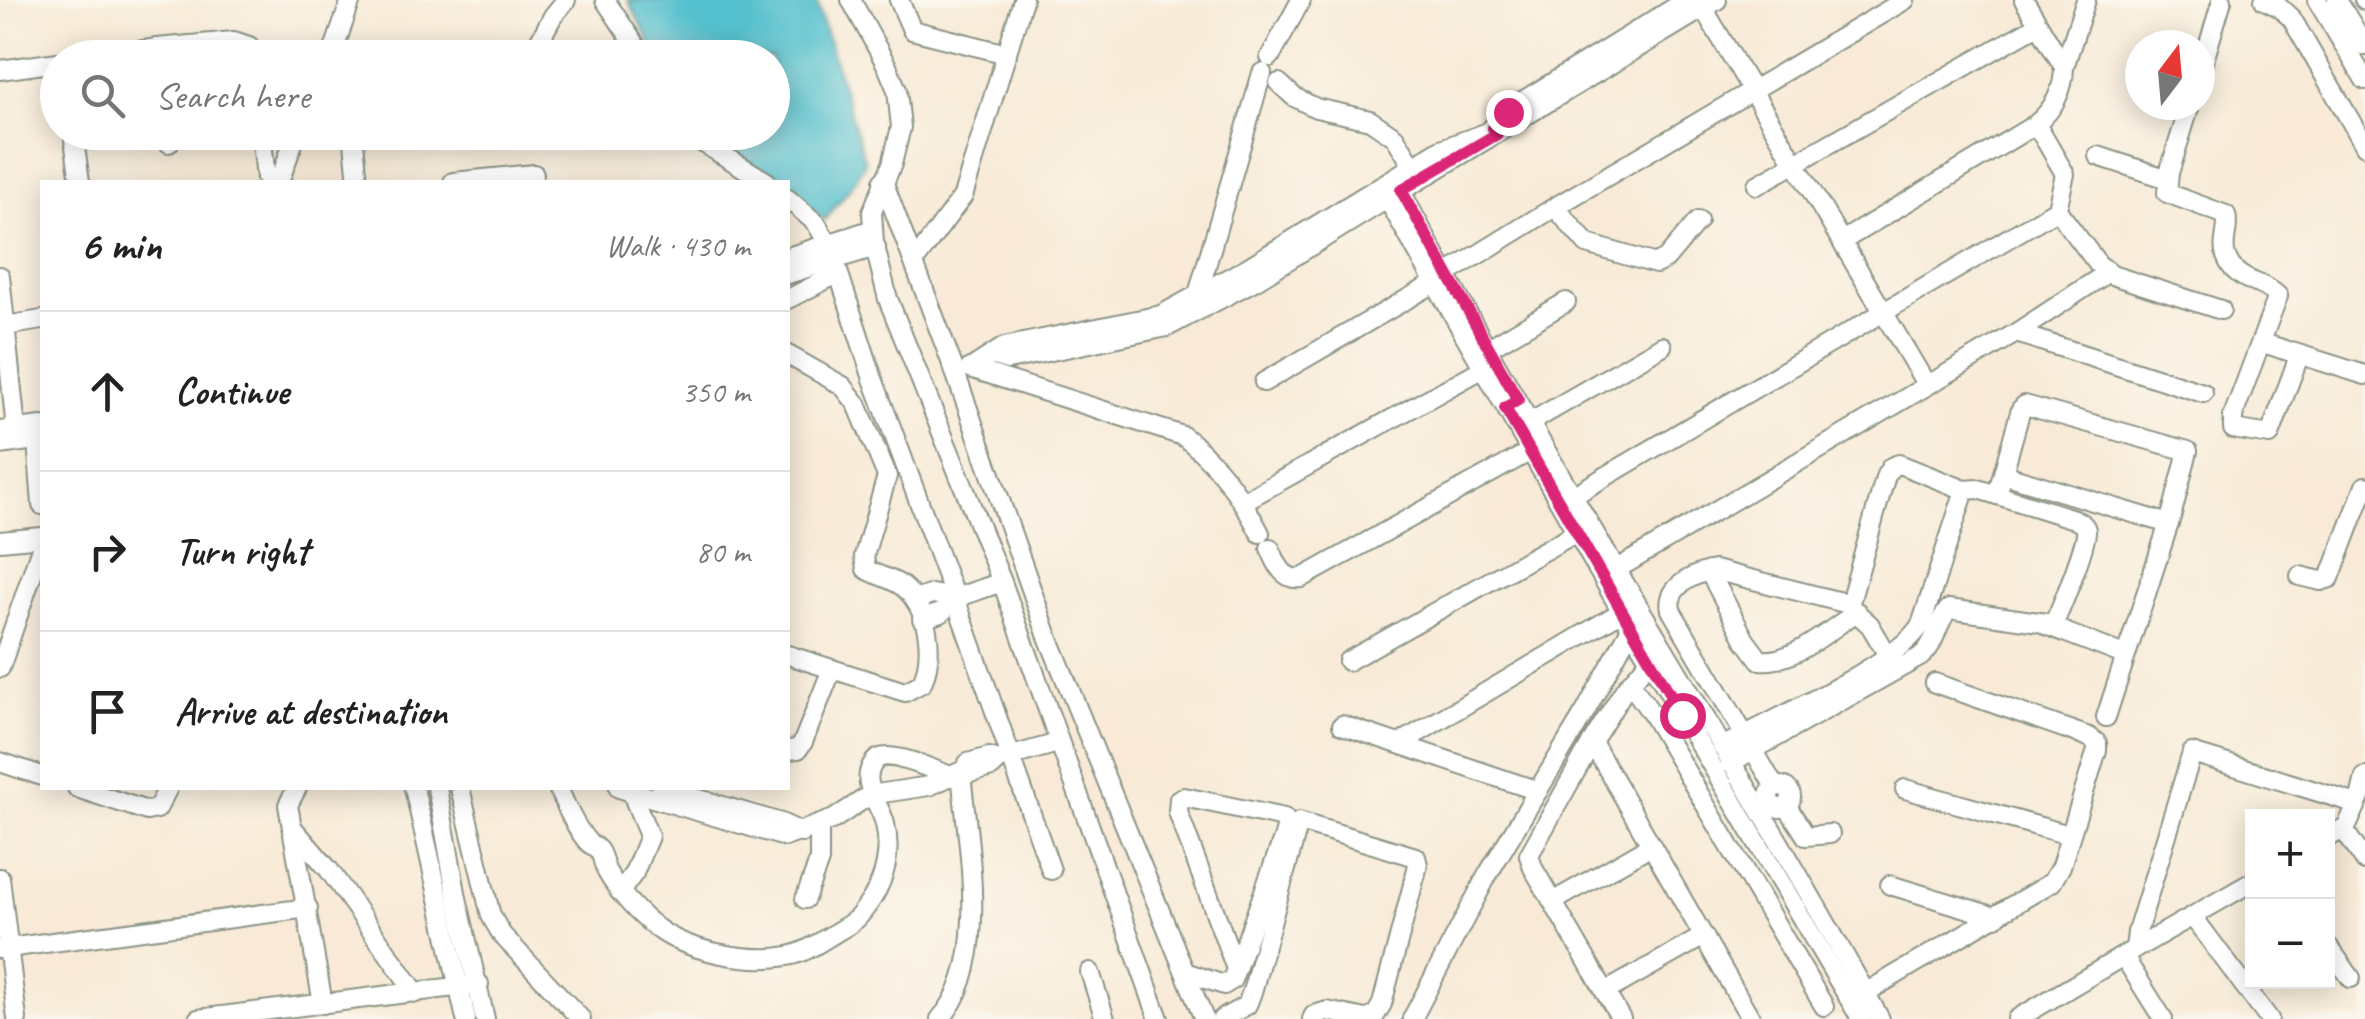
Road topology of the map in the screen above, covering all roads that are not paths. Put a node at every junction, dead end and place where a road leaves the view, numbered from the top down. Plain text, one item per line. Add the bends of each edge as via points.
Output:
1 (350, 0) edge
2 (566, 0) edge
3 (605, 0) edge
4 (851, 0) edge
5 (899, 0) edge
6 (1024, 0) edge
7 (1301, 0) edge
8 (1905, 0) edge
9 (2024, 0) edge
10 (2086, 0) edge
11 (2222, 0) edge
12 (2264, 0) edge
13 (2317, 0) edge
14 (2337, 0) edge
15 (1701, 2) edge
16 (2038, 24) junction
17 (2213, 30) edge
18 (337, 40) edge
19 (540, 40) edge
20 (632, 40) edge
21 (2356, 42) edge
22 (1007, 54) junction
23 (40, 64) edge
24 (2064, 67) junction
25 (0, 70) edge
26 (1270, 71) junction
27 (2365, 80) edge
28 (1753, 91) junction
29 (2186, 120) edge
30 (2036, 124) junction
31 (1495, 131) junction
32 (2365, 146) edge
33 (76, 150) edge
34 (265, 150) edge
35 (289, 150) edge
36 (355, 150) edge
37 (715, 150) edge
38 (2098, 156) dead end
39 (1795, 165) junction
40 (1414, 166) junction
41 (534, 174) dead end
42 (2168, 179) junction
43 (80, 180) edge
44 (273, 180) edge
45 (358, 180) edge
46 (473, 180) edge
47 (764, 180) edge
48 (883, 181) junction
49 (1757, 185) dead end
50 (1390, 189) junction
51 (790, 202) edge
52 (1556, 207) junction
53 (2056, 213) junction
54 (1698, 221) dead end
55 (874, 238) junction
56 (1842, 241) junction
57 (790, 257) edge
58 (833, 259) junction
59 (914, 262) junction
60 (2108, 272) junction
61 (790, 273) edge
62 (0, 276) edge
63 (1439, 279) junction
64 (1198, 294) junction
65 (790, 297) edge
66 (1566, 302) dead end
67 (1883, 310) junction
68 (2221, 310) dead end
69 (40, 320) edge
70 (5, 326) junction
71 (2016, 332) junction
72 (2263, 343) junction
73 (1662, 346) dead end
74 (1487, 349) junction
75 (790, 356) edge
76 (994, 356) junction
77 (2299, 356) junction
78 (1482, 369) junction
79 (964, 370) junction
80 (2365, 374) edge
81 (1264, 382) dead end
82 (1926, 384) junction
83 (2203, 393) dead end
84 (1511, 404) junction
85 (1531, 422) junction
86 (8, 430) edge
87 (40, 435) edge
88 (40, 435) edge
89 (0, 445) edge
90 (1529, 452) junction
91 (2004, 474) junction
92 (2365, 486) edge
93 (1965, 490) junction
94 (1997, 494) junction
95 (1572, 497) junction
96 (1244, 501) junction
97 (2169, 524) junction
98 (1577, 532) junction
99 (40, 541) edge
100 (0, 542) edge
101 (40, 547) edge
102 (1616, 569) junction
103 (1709, 571) junction
104 (2300, 576) dead end
105 (1002, 582) junction
106 (955, 598) junction
107 (1928, 598) junction
108 (915, 600) junction
109 (1853, 608) junction
110 (1671, 610) junction
111 (1947, 611) junction
112 (922, 619) junction
113 (1633, 621) junction
114 (2046, 625) junction
115 (2124, 654) junction
116 (790, 656) edge
117 (1650, 660) junction
118 (1348, 661) dead end
119 (1892, 662) junction
120 (0, 668) edge
121 (832, 670) junction
122 (1630, 683) junction
123 (1935, 683) dead end
124 (1689, 710) junction
125 (2106, 717) dead end
126 (1342, 726) dead end
127 (1058, 742) junction
128 (1592, 742) junction
129 (1748, 743) junction
130 (1399, 744) junction
131 (790, 750) edge
132 (1726, 755) junction
133 (1004, 758) junction
134 (0, 762) edge
135 (959, 774) junction
136 (40, 775) edge
137 (2365, 777) edge
138 (83, 790) edge
139 (167, 790) edge
140 (295, 790) edge
141 (414, 790) edge
142 (437, 790) edge
143 (460, 790) edge
144 (559, 790) edge
145 (569, 790) edge
146 (626, 790) edge
147 (628, 790) edge
148 (668, 790) edge
149 (1905, 790) dead end
150 (1538, 791) junction
151 (870, 794) junction
152 (2358, 802) junction
153 (292, 826) junction
154 (811, 829) junction
155 (1830, 834) dead end
156 (2335, 834) edge
157 (2069, 835) junction
158 (1650, 846) junction
159 (599, 851) junction
160 (2365, 861) edge
161 (1050, 870) dead end
162 (0, 878) edge
163 (1890, 885) dead end
164 (2245, 886) edge
165 (620, 892) junction
166 (805, 899) dead end
167 (1554, 901) junction
168 (308, 908) junction
169 (1996, 917) junction
170 (2193, 917) junction
171 (1704, 936) junction
172 (1829, 947) junction
173 (4, 948) edge
174 (2129, 953) junction
175 (2335, 956) edge
176 (1236, 969) junction
177 (1090, 972) dead end
178 (1185, 972) junction
179 (2351, 978) dead end
180 (479, 984) junction
181 (1844, 987) junction
182 (460, 988) junction
183 (1605, 992) junction
184 (416, 993) junction
185 (1865, 993) junction
186 (323, 1004) junction
187 (360, 1010) edge
188 (1250, 1012) edge
189 (1821, 1012) edge
190 (17, 1019) edge
191 (198, 1019) edge
192 (466, 1019) edge
193 (485, 1019) edge
194 (582, 1019) edge
195 (940, 1019) edge
196 (1105, 1019) edge
197 (1160, 1019) edge
198 (1204, 1019) edge
199 (1222, 1019) edge
200 (1312, 1019) edge
201 (1366, 1019) edge
202 (1412, 1019) edge
203 (1620, 1019) edge
204 (1751, 1019) edge
205 (1861, 1019) edge
206 (1880, 1019) edge
207 (2017, 1019) edge
208 (2163, 1019) edge
209 (2268, 1019) edge

1 - 18 street
2 - 19 street
3 - 20 street
4 - 48 street via 897,90 902,127
5 - 22 street via 912,30
6 - 22 street
7 - 26 street
8 - 28 street
9 - 16 street
10 - 24 street
11 - 17 street
12 - 32 street via 2292,20
13 - 21 street
14 - 21 street
15 - 28 street
15 - 31 street
16 - 24 street
16 - 39 street
21 - 27 street
22 - 59 street via 962,196
23 - 25 street
24 - 30 street via 2056,102
26 - 40 street via 1294,97 1316,108 1370,120 1395,138
26 - 64 street
28 - 39 street
28 - 52 street
29 - 42 street
30 - 53 street via 2065,174
30 - 56 street
31 - 40 street via 1456,141
31 - 50 street
33 - 43 street
34 - 44 street
35 - 44 street
36 - 45 street
37 - 47 street
38 - 42 street
39 - 49 street
39 - 56 street
40 - 50 street
41 - 46 street
42 - 72 street via 2166,194 2228,218 2228,261 2241,277 2276,294
48 - 55 street via 872,212
48 - 59 street
50 - 63 street
50 - 64 street
50 - 76 street via 1256,280 1167,328 1008,360
51 - 58 street via 816,224
52 - 54 street via 1588,244 1656,264
52 - 63 street
53 - 60 street
53 - 67 street
55 - 58 street
55 - 105 street via 888,299
56 - 67 street
57 - 58 street
58 - 61 street
58 - 65 street
58 - 106 street
59 - 79 street
60 - 68 street
60 - 71 street
62 - 70 street
63 - 74 street
63 - 78 street
63 - 81 street
64 - 76 street via 1161,314 1004,348
66 - 74 street
67 - 82 street
67 - 95 street
69 - 70 street
70 - 86 street
71 - 82 street
71 - 83 street
72 - 77 street
72 - 77 street via 2234,430 2270,435
73 - 85 street
74 - 84 street
75 - 108 street via 843,386 856,404 887,476 866,569
76 - 79 street
77 - 80 street
78 - 84 street
78 - 96 street
79 - 96 street via 1183,436
79 - 178 street via 1048,634
82 - 102 street
84 - 85 street
84 - 90 street
85 - 95 street
86 - 87 street
88 - 89 street
90 - 96 street via 1302,578 1284,574
90 - 98 street
91 - 94 street
91 - 97 street
91 - 97 street via 2025,404 2182,447 2188,452
92 - 104 street via 2330,578
93 - 94 street
93 - 107 street
93 - 109 street via 1891,466
94 - 114 street via 2085,528 2056,621
95 - 102 street
97 - 115 street
98 - 113 street
98 - 118 street
99 - 100 street
101 - 120 street
102 - 113 street
103 - 109 street
103 - 109 street via 1760,660 1792,653
103 - 110 street via 1674,590
105 - 106 street
105 - 127 street
106 - 108 street via 932,594
106 - 112 street via 941,613
106 - 133 street
107 - 111 street
107 - 119 street via 1916,634
108 - 112 street
109 - 119 street
110 - 113 street
110 - 129 street
111 - 114 street
111 - 119 street via 1928,651
112 - 121 street via 928,670 914,689
113 - 117 street
113 - 124 street
113 - 130 street
113 - 150 street
114 - 115 street
115 - 125 street
116 - 121 street
117 - 122 street
117 - 124 street
119 - 129 street
121 - 131 street via 803,742
122 - 128 street
122 - 189 street
123 - 157 street via 2095,741
124 - 132 street
124 - 172 street
126 - 130 street
127 - 133 street
127 - 197 street
128 - 158 street
128 - 167 street via 1530,847 1529,861
129 - 132 street
129 - 155 street via 1775,788 1771,804 1787,806 1806,836
130 - 150 street
132 - 172 street
133 - 135 street
133 - 161 street
134 - 136 street
135 - 151 street
135 - 151 street via 882,756 870,770
135 - 195 street via 974,916 955,999
137 - 152 street
138 - 139 street via 147,811 157,808
140 - 153 street via 288,805
141 - 182 street
142 - 180 street
143 - 194 street via 491,916
144 - 159 street
145 - 159 street
146 - 165 street via 649,836
147 - 154 street via 785,837
148 - 154 street
149 - 157 street
150 - 202 street
151 - 154 street
151 - 165 street via 888,842 879,887 858,918 791,956 696,949 654,926
152 - 156 street via 2350,822
152 - 174 street via 2192,753
153 - 168 street
153 - 184 street
154 - 166 street via 818,861
156 - 160 street
157 - 169 street via 2055,878
158 - 167 street
158 - 171 street
159 - 165 street
162 - 173 street
163 - 169 street
164 - 170 street
167 - 183 street
168 - 173 street
168 - 186 street
169 - 185 street
170 - 174 street
170 - 209 street
171 - 183 street
171 - 204 street
172 - 181 street
172 - 185 street
173 - 190 street
174 - 207 street
174 - 208 street
175 - 179 street
176 - 176 street via 1288,823 1184,796 1178,812
176 - 178 street via 1224,985
177 - 196 street
178 - 198 street
180 - 182 street
180 - 193 street
181 - 189 street
181 - 205 street
182 - 184 street
182 - 192 street
183 - 203 street
184 - 187 street
185 - 206 street
186 - 187 street
186 - 191 street
188 - 199 street
188 - 201 street via 1300,822 1416,857 1382,1004
200 - 201 street via 1328,1012

